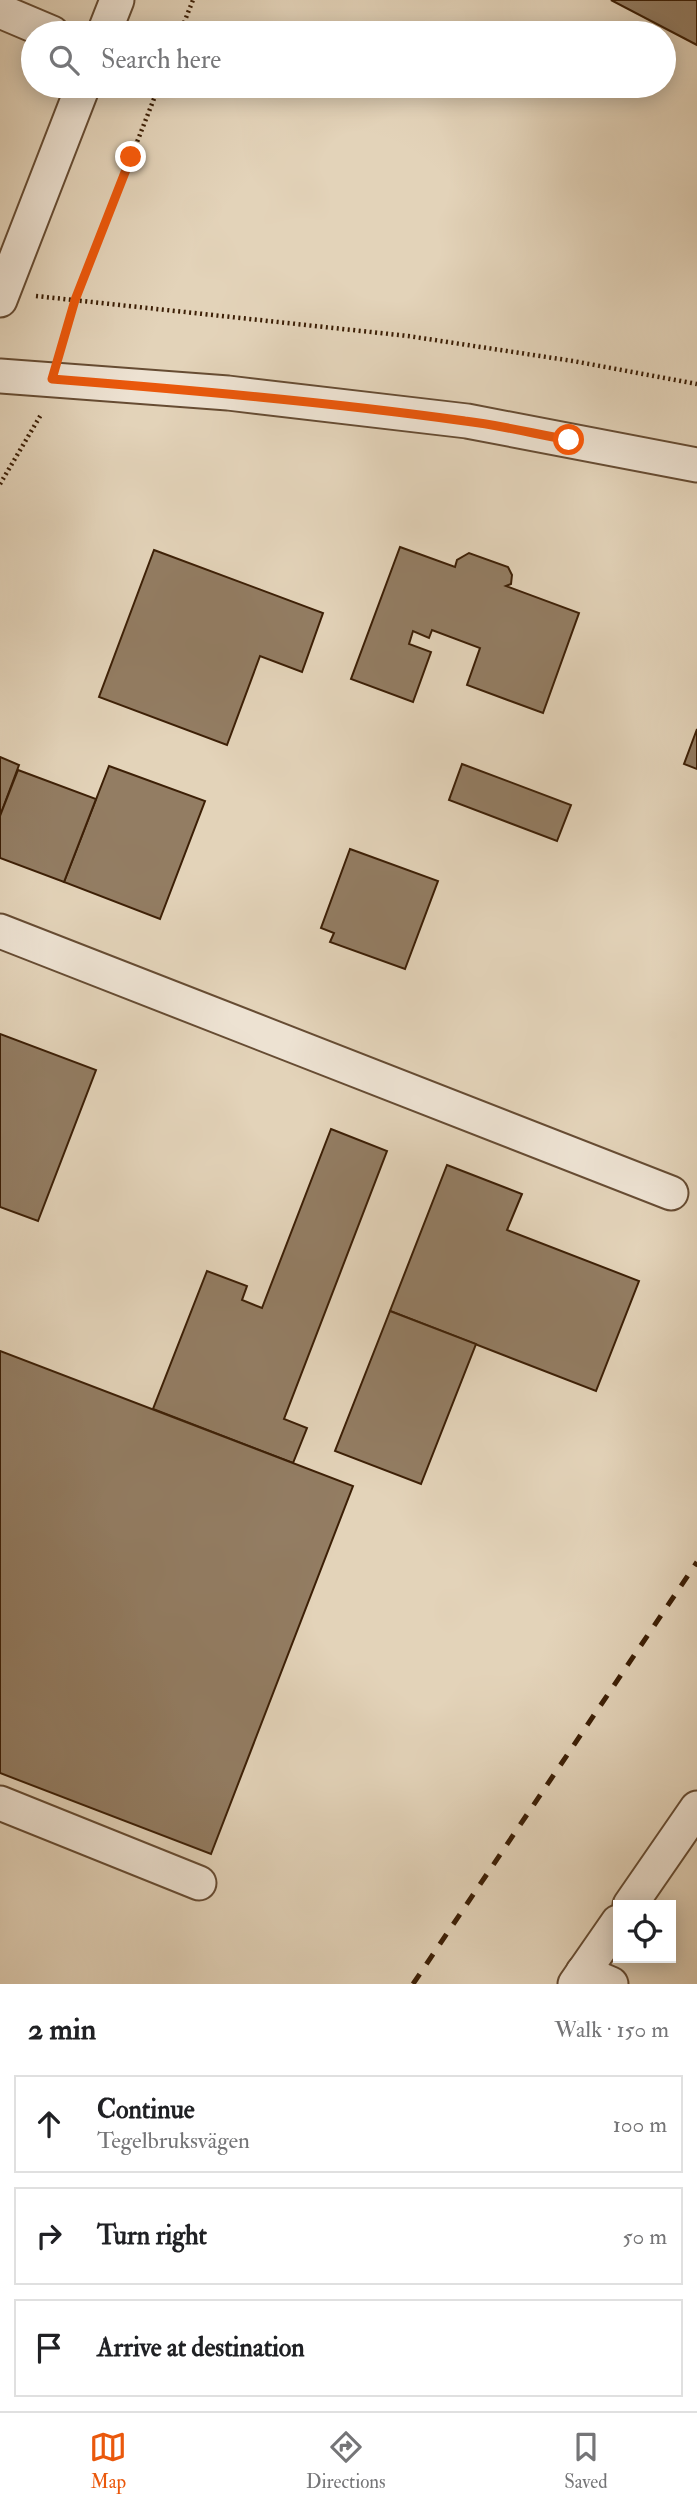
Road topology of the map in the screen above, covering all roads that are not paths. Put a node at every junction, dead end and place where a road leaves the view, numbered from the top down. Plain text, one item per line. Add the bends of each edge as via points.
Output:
1 (117, 0) edge
2 (0, 11) edge
3 (24, 21) edge
4 (109, 21) edge
5 (78, 98) edge
6 (1, 297) edge
7 (0, 376) edge
8 (697, 465) edge
9 (0, 931) edge
10 (671, 1193) dead end
11 (0, 1803) edge
12 (697, 1808) edge
13 (199, 1883) dead end
14 (633, 1900) edge
15 (613, 1932) edge
16 (590, 1980) edge

1 - 4 street
2 - 3 street
5 - 6 street
7 - 8 street via 228,393 467,421
9 - 10 street
11 - 13 street
12 - 14 street
15 - 16 street

